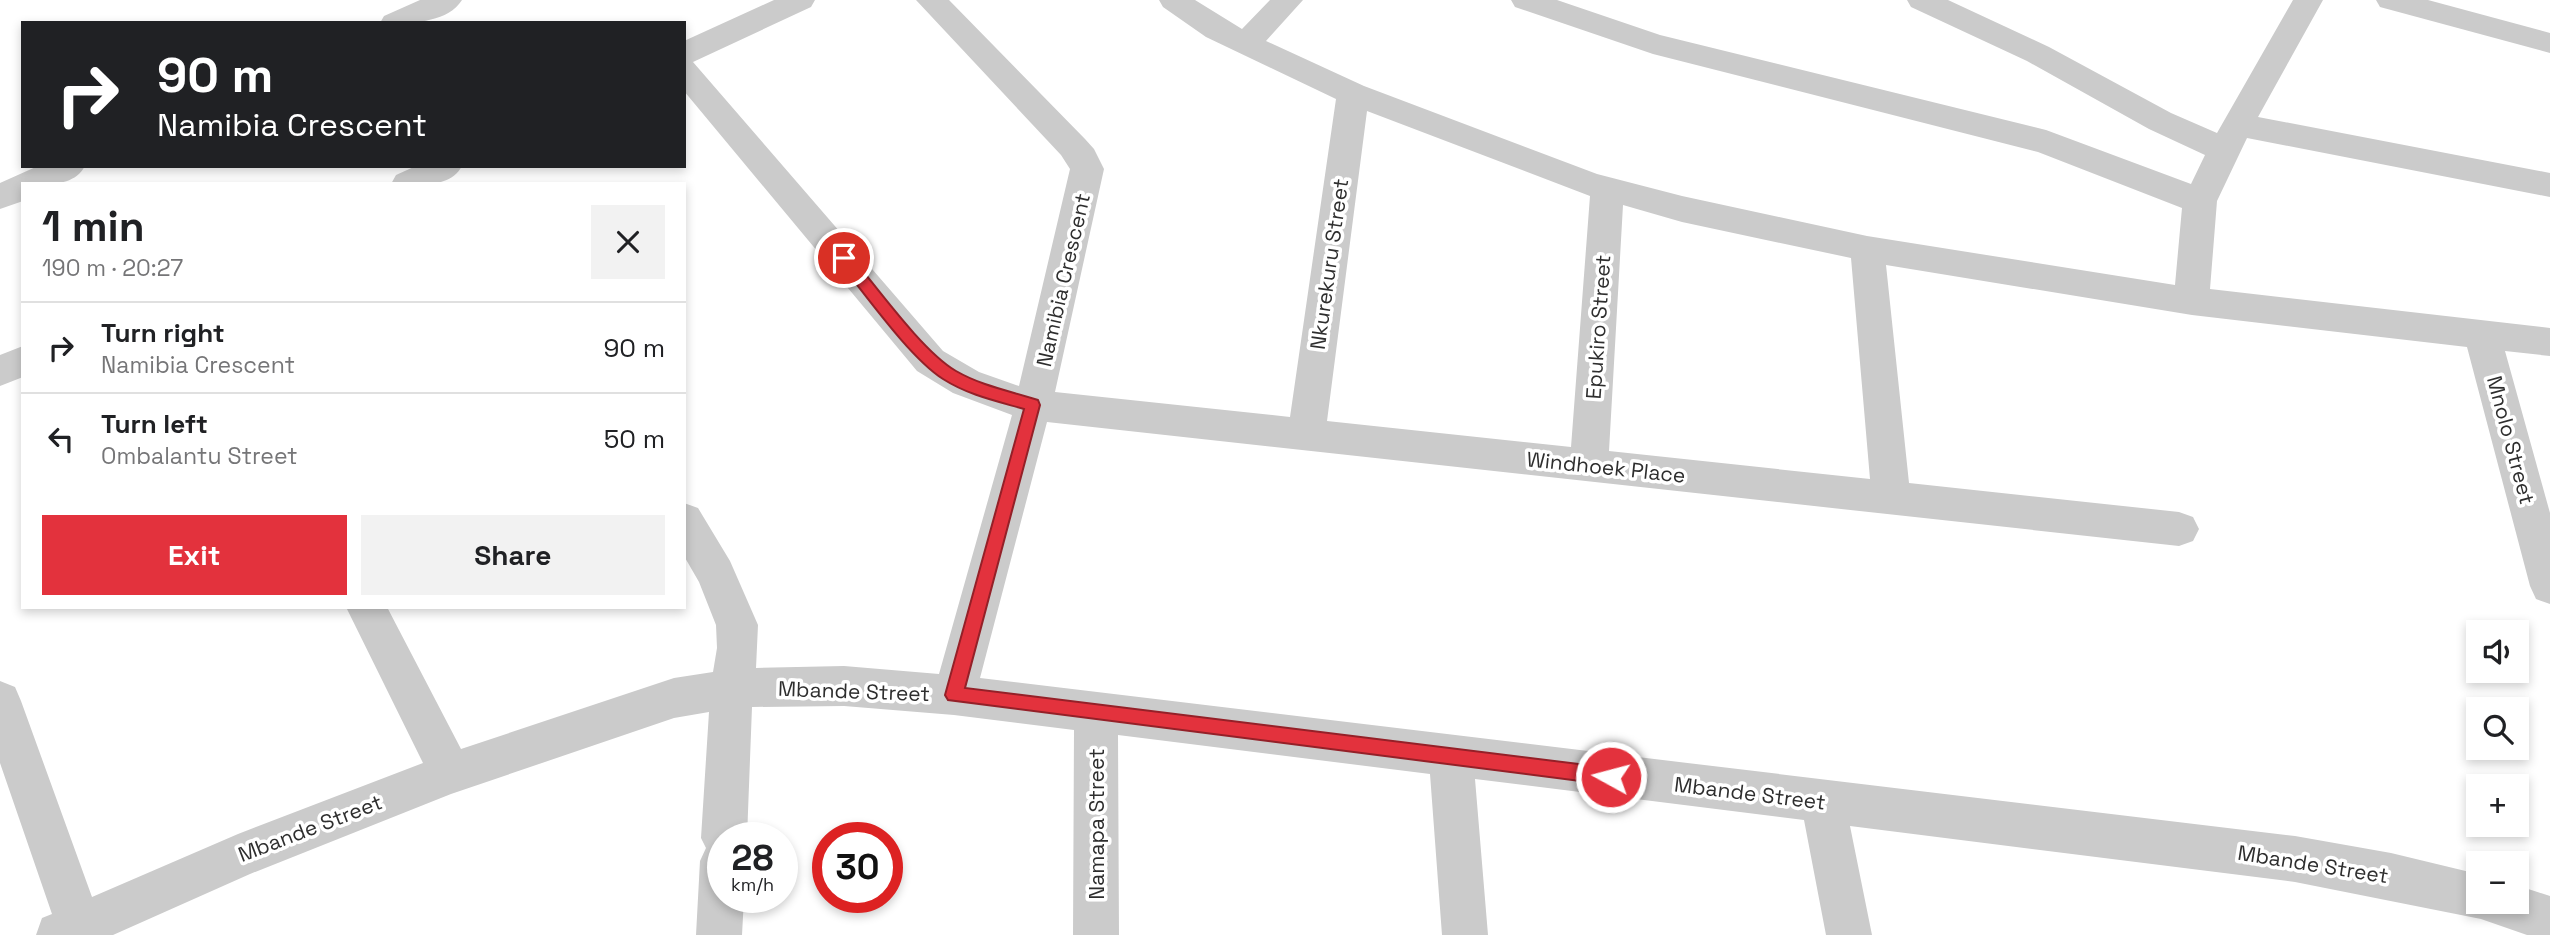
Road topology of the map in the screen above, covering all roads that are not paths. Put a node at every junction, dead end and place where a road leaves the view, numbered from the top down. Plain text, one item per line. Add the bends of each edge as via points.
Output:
1 (447, 0) edge
2 (800, 0) edge
3 (931, 0) edge
4 (1174, 0) edge
5 (1288, 0) edge
6 (1526, 0) edge
7 (1922, 0) edge
8 (2308, 0) edge
9 (2391, 0) edge
10 (400, 21) edge
11 (2550, 43) edge
12 (1245, 44) junction
13 (686, 53) edge
14 (686, 72) edge
15 (1353, 94) junction
16 (2231, 137) junction
17 (65, 168) edge
18 (444, 168) edge
19 (33, 182) edge
20 (412, 182) edge
21 (2550, 184) edge
22 (21, 188) edge
23 (1607, 189) junction
24 (0, 197) edge
25 (2200, 201) junction
26 (1867, 249) junction
27 (2192, 301) junction
28 (2482, 334) junction
29 (2550, 342) edge
30 (21, 361) edge
31 (0, 371) edge
32 (1033, 405) junction
33 (1306, 435) junction
34 (1589, 465) junction
35 (1891, 498) junction
36 (686, 523) edge
37 (2179, 529) dead end
38 (2550, 586) edge
39 (367, 609) edge
40 (732, 688) junction
41 (954, 695) junction
42 (0, 701) edge
43 (1096, 713) junction
44 (1451, 758) junction
45 (451, 773) junction
46 (1823, 802) junction
47 (725, 822) edge
48 (2466, 894) edge
49 (2529, 912) edge
50 (720, 913) edge
51 (2550, 919) edge
52 (73, 931) edge
53 (719, 935) edge
54 (1096, 935) edge
55 (1465, 935) edge
56 (1849, 935) edge

1 - 10 street
2 - 13 street
3 - 32 street, Namibia Crescent via 1073,147 1087,169
4 - 12 street
5 - 12 street
6 - 25 street via 1653,44 2046,142
7 - 16 street via 2038,54 2160,121
8 - 16 street
9 - 11 street
12 - 15 street
14 - 32 street, Windhoek Place via 930,361 980,390
15 - 23 street
15 - 33 street, Nkurekuru Street
16 - 21 street
16 - 25 street
17 - 19 street
18 - 20 street
22 - 24 street
23 - 26 street
23 - 34 street, Epukiro Street
25 - 27 street
26 - 27 street
26 - 35 street
27 - 28 street
28 - 29 street
28 - 38 street, Mnolo Street
30 - 31 street
32 - 33 street, Windhoek Place
32 - 41 street, Namibia Crescent
33 - 34 street, Windhoek Place
34 - 35 street, Windhoek Place
35 - 37 street, Windhoek Place
36 - 40 street via 716,574 737,625
39 - 45 street
40 - 41 street, Mbande Street via 844,687
40 - 45 street, Mbande Street via 622,713
40 - 47 street
41 - 43 street, Mbande Street
42 - 52 street
43 - 44 street, Mbande Street
43 - 54 street, Namapa Street
44 - 46 street, Mbande Street
44 - 55 street
45 - 52 street, Mbande Street via 238,856
46 - 48 street, Mbande Street via 2295,859
46 - 56 street
49 - 51 street
50 - 53 street

